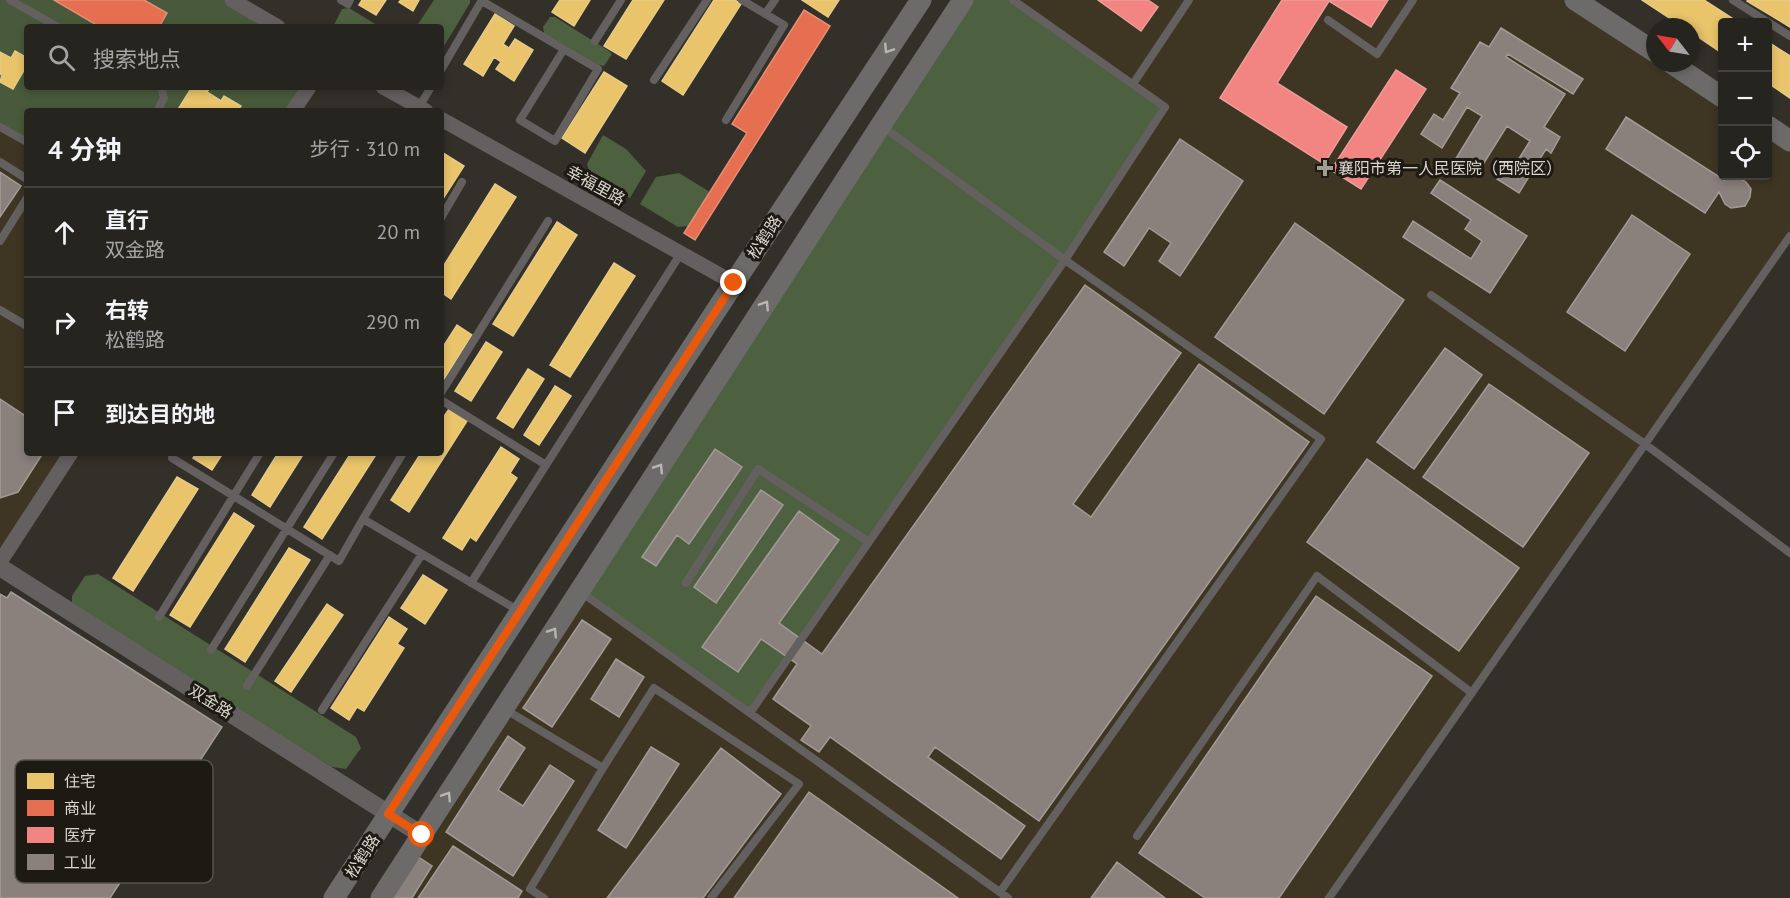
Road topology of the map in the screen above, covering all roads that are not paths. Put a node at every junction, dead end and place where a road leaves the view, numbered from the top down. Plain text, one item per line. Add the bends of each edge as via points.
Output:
1 (10, 0) edge
2 (232, 0) edge
3 (341, 0) edge
4 (350, 0) edge
5 (621, 0) edge
6 (707, 0) edge
7 (742, 0) edge
8 (774, 0) edge
9 (921, 0) edge
10 (963, 0) edge
11 (1013, 0) edge
12 (1189, 0) edge
13 (1413, 0) edge
14 (1575, 0) edge
15 (1733, 0) edge
16 (482, 1) edge
17 (765, 14) junction
18 (1328, 20) dead end
19 (53, 24) edge
20 (273, 24) edge
21 (1790, 36) edge
22 (595, 41) dead end
23 (1646, 46) edge
24 (564, 48) junction
25 (444, 65) edge
26 (1684, 72) edge
27 (654, 80) dead end
28 (1133, 84) junction
29 (162, 90) edge
30 (307, 90) edge
31 (388, 90) edge
32 (430, 90) edge
33 (1718, 94) edge
34 (159, 108) edge
35 (295, 108) edge
36 (421, 108) edge
37 (423, 108) edge
38 (726, 120) dead end
39 (444, 121) edge
40 (880, 125) junction
41 (0, 127) edge
42 (1772, 129) edge
43 (24, 140) edge
44 (1790, 141) edge
45 (0, 162) edge
46 (24, 177) edge
47 (462, 182) dead end
48 (24, 203) edge
49 (444, 213) edge
50 (548, 221) dead end
51 (1790, 236) edge
52 (0, 241) edge
53 (681, 254) junction
54 (1065, 261) junction
55 (734, 283) junction
56 (1431, 295) dead end
57 (0, 309) edge
58 (24, 324) edge
59 (444, 388) edge
60 (444, 402) edge
61 (1645, 444) junction
62 (69, 456) edge
63 (258, 456) edge
64 (332, 456) edge
65 (402, 456) edge
66 (172, 458) dead end
67 (546, 465) junction
68 (233, 496) junction
69 (363, 519) junction
70 (287, 529) junction
71 (869, 542) junction
72 (1790, 553) edge
73 (422, 554) junction
74 (330, 555) junction
75 (0, 562) edge
76 (0, 567) edge
77 (471, 583) junction
78 (686, 583) dead end
79 (580, 591) junction
80 (520, 612) junction
81 (159, 617) dead end
82 (211, 650) dead end
83 (247, 686) dead end
84 (1472, 693) junction
85 (504, 709) junction
86 (321, 710) dead end
87 (750, 712) junction
88 (603, 768) junction
89 (388, 814) junction
90 (422, 835) junction
91 (1137, 836) dead end
92 (1000, 892) junction
93 (334, 898) edge
94 (381, 898) edge
95 (544, 898) edge
96 (711, 898) edge
97 (1008, 898) edge
98 (1329, 898) edge

1 - 19 lane
2 - 20 street
3 - 4 lane via 348,4
5 - 22 lane
6 - 27 lane
7 - 17 lane
8 - 17 lane
9 -> 55 main road, 松鹤路
10 - 40 main road
11 - 28 lane
12 - 28 lane
13 - 18 lane via 1377,54
14 - 23 main road
15 - 21 lane
16 - 24 lane
16 - 25 lane
17 - 38 lane via 784,25
24 - 24 lane via 598,69 555,141 520,120
26 - 33 main road
28 - 54 lane via 1165,107
29 - 34 lane via 164,98
30 - 35 street
31 - 36 street
32 - 37 lane
39 - 53 street, 幸福里路
40 - 54 lane
79 -> 40 main road
41 - 43 lane
42 - 44 main road
45 - 46 lane
47 - 49 lane
48 - 52 lane
50 - 59 lane
51 - 61 lane
53 - 55 street, 幸福里路
53 - 67 lane
54 - 71 lane
54 - 92 lane via 1321,439
55 - 80 main road, 松鹤路
56 - 61 lane
57 - 58 lane
60 - 67 lane
61 - 72 lane
61 - 84 lane
62 - 75 street
63 - 68 lane
64 - 70 lane
65 - 69 lane
66 - 68 lane
67 - 77 lane
68 - 70 lane
68 - 81 lane
69 - 73 lane
69 - 74 lane via 339,561
70 - 74 lane
70 - 82 lane
71 - 78 lane via 758,469
71 - 87 lane
73 - 77 lane
73 - 86 lane
74 - 83 lane
76 - 89 street, 双金路
77 - 80 lane
85 -> 79 main road
79 - 87 lane
80 - 89 main road, 松鹤路
84 - 91 lane via 1317,576
84 - 98 lane
85 - 88 lane
90 -> 85 main road
87 - 92 lane
88 - 95 lane via 530,889
88 - 96 lane via 654,688 799,784
89 - 90 street, 双金路
89 - 93 main road, 松鹤路
90 - 94 main road
92 - 97 lane

